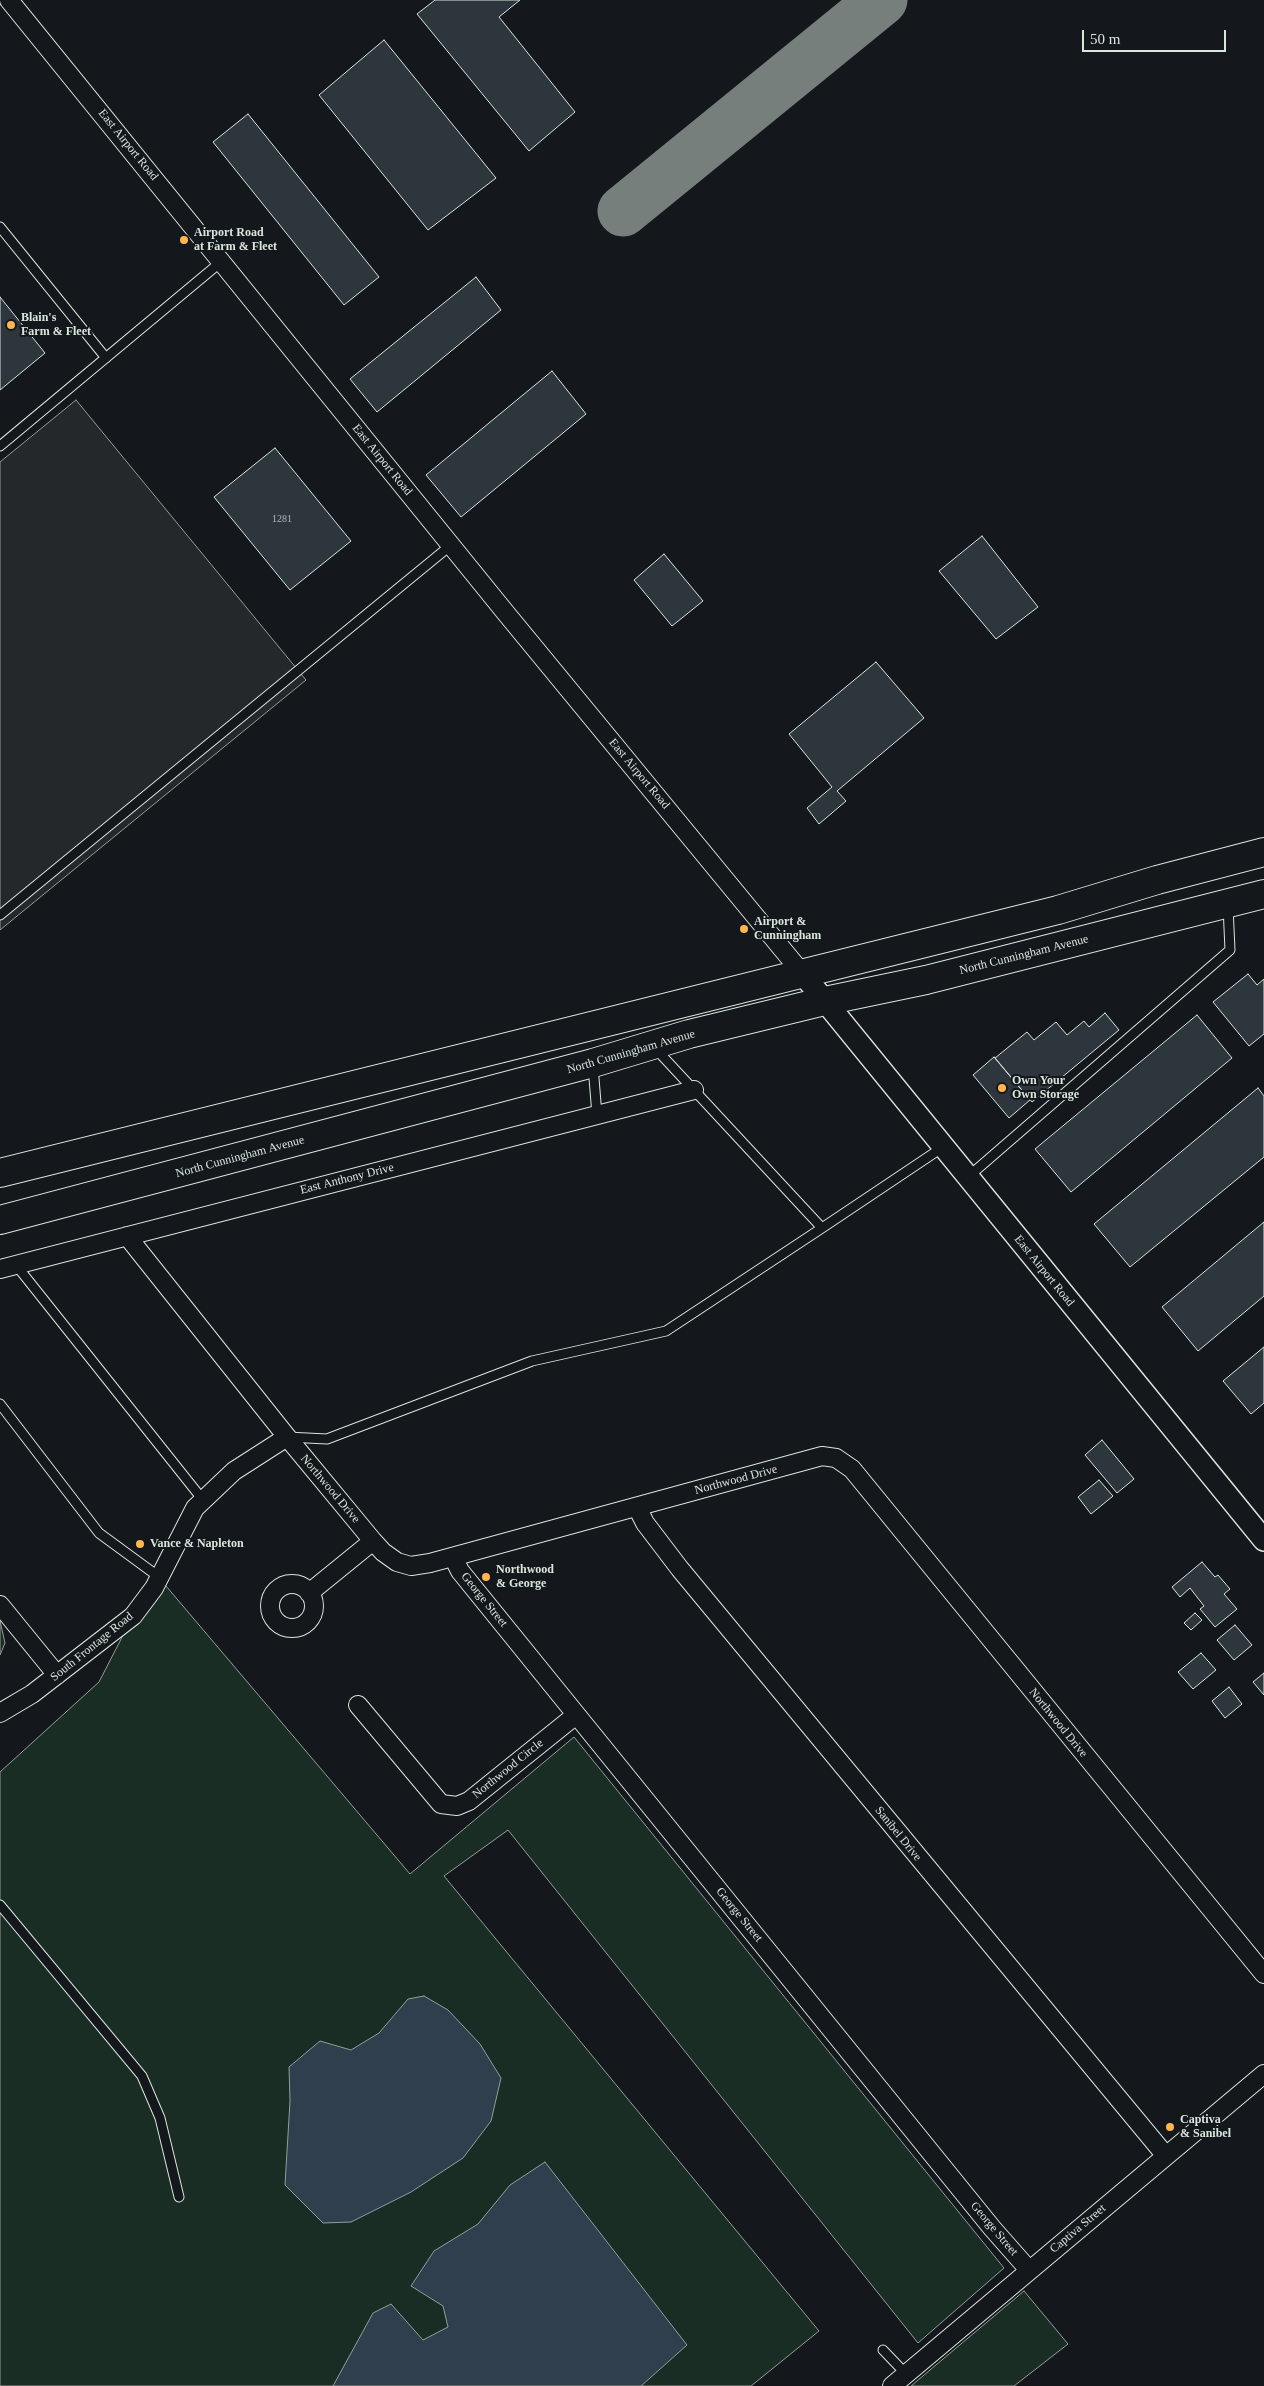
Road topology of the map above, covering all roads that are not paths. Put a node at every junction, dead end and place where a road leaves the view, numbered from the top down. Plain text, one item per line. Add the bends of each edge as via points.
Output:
1 (9, 0) edge
2 (0, 227) edge
3 (222, 261) junction
4 (106, 358) junction
5 (0, 446) edge
6 (451, 545) junction
7 (1264, 852) edge
8 (1264, 894) edge
9 (1227, 904) junction
10 (0, 915) edge
11 (802, 973) junction
12 (825, 1001) junction
13 (652, 1045) junction
14 (593, 1064) junction
15 (694, 1090) junction
16 (597, 1115) junction
17 (944, 1147) junction
18 (0, 1173) edge
19 (968, 1177) junction
20 (0, 1220) edge
21 (822, 1228) junction
22 (127, 1236) junction
23 (8, 1266) edge
24 (0, 1404) edge
25 (287, 1437) junction
26 (203, 1500) junction
27 (637, 1507) junction
28 (1264, 1540) edge
29 (373, 1541) junction
30 (453, 1557) junction
31 (159, 1577) junction
32 (309, 1593) dead end
33 (0, 1605) edge
34 (57, 1675) junction
35 (358, 1705) dead end
36 (0, 1712) edge
37 (576, 1714) junction
38 (0, 1905) edge
39 (1264, 1974) edge
40 (1264, 2074) edge
41 (1166, 2156) junction
42 (179, 2197) dead end
43 (1029, 2270) junction
44 (883, 2350) dead end
45 (906, 2374) junction
46 (892, 2386) edge

1 - 3 street, East Airport Road
2 - 4 lane
3 - 4 lane
3 - 6 street, East Airport Road
4 - 5 lane
6 - 10 lane
6 - 11 street, East Airport Road
7 - 11 main road via 1058,910
8 - 9 main road, North Cunningham Avenue
9 - 12 main road, North Cunningham Avenue via 926,980
9 - 19 lane via 1230,950
11 - 12 street, East Airport Road
11 - 18 main road
12 - 13 main road, North Cunningham Avenue
12 - 17 street, East Airport Road
13 - 14 main road, North Cunningham Avenue
13 - 15 lane
14 - 16 lane
14 - 20 main road, North Cunningham Avenue
15 - 16 street, East Anthony Drive
15 - 21 lane
16 - 22 street, East Anthony Drive
17 - 19 street, East Airport Road
17 - 21 lane
19 - 28 street, East Airport Road
21 - 25 lane via 666,1331 532,1361 326,1439
22 - 23 street, East Anthony Drive
22 - 25 street, Northwood Drive
23 - 26 lane
24 - 31 lane via 99,1533
25 - 26 street, South Frontage Road via 234,1471
25 - 29 street, Northwood Drive
26 - 31 street, South Frontage Road via 195,1508
27 - 30 street, Northwood Drive
27 - 39 street, Northwood Drive via 822,1456 836,1458 852,1469
27 - 41 street, Sanibel Drive via 645,1523 680,1569
29 - 30 street, Northwood Drive via 397,1562 411,1566
29 - 32 street
30 - 37 street, George Street via 460,1571
31 - 34 street, South Frontage Road via 133,1616
33 - 34 street
34 - 36 street, South Frontage Road
35 - 37 street, Northwood Circle via 442,1804 457,1806 469,1800
37 - 43 street, George Street
38 - 42 lane via 142,2076 160,2118
40 - 41 street, Captiva Street
41 - 43 street, Captiva Street
43 - 45 street, Captiva Street
44 - 45 lane
45 - 46 street, Captiva Street

